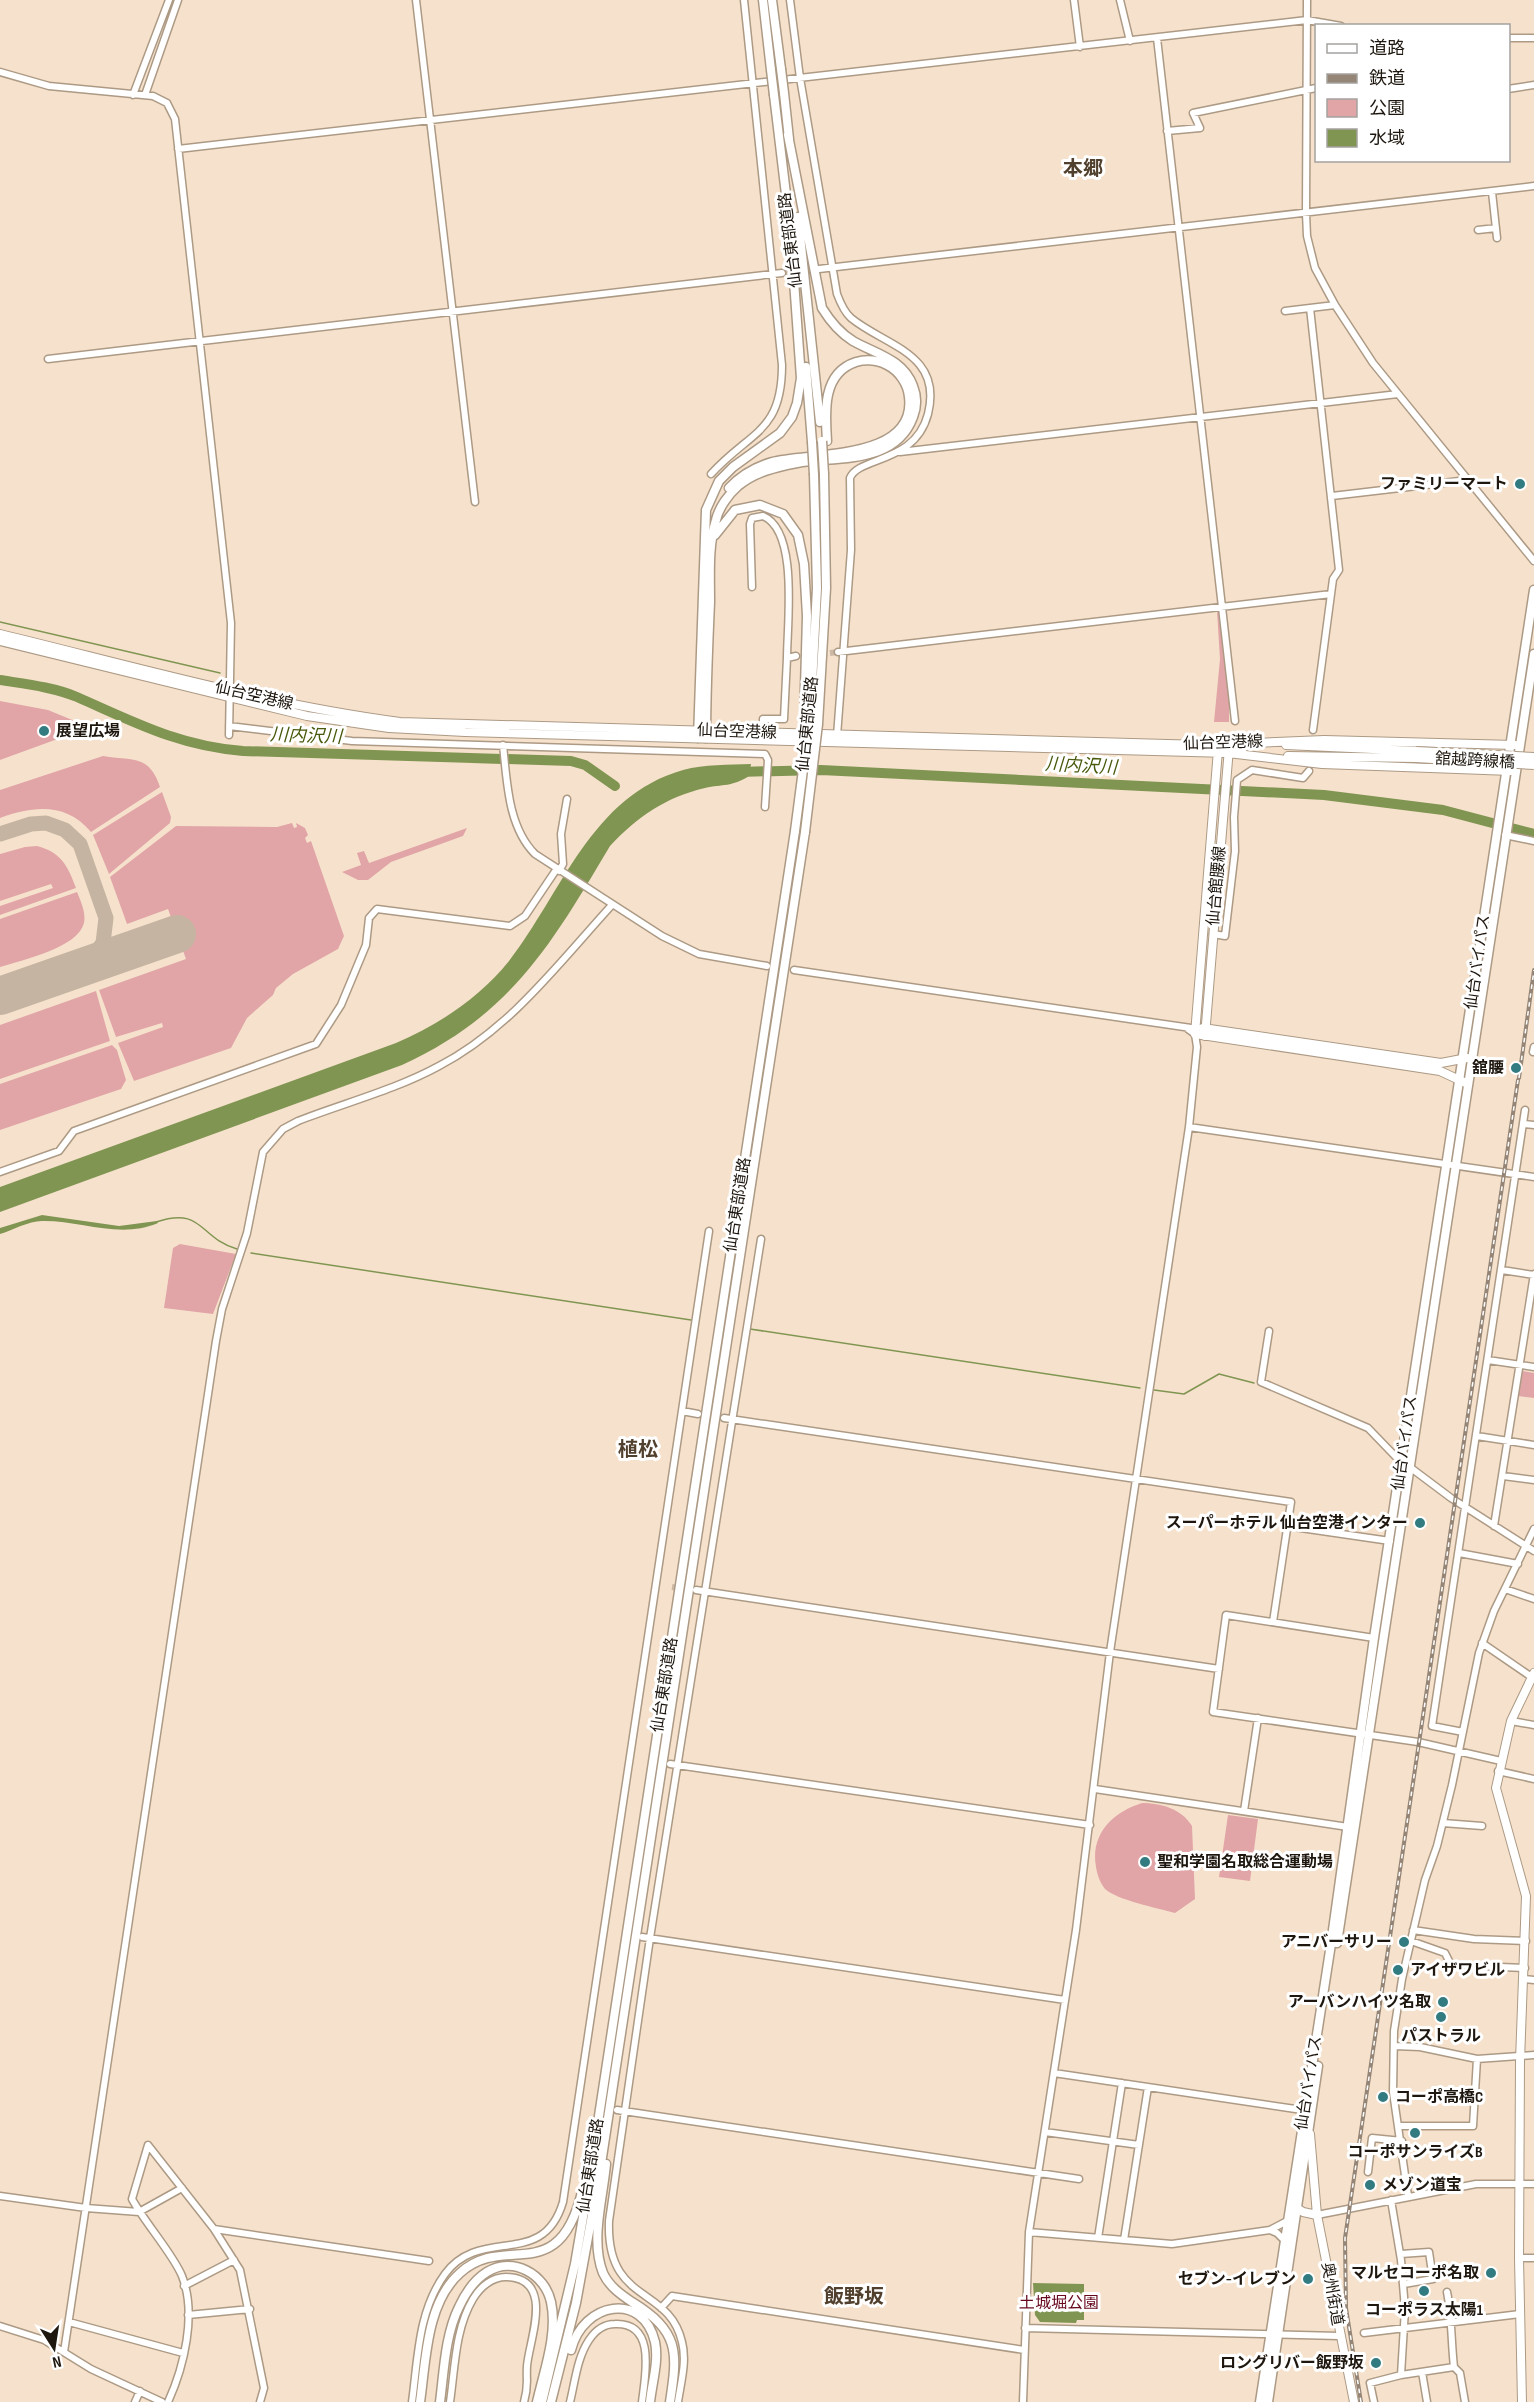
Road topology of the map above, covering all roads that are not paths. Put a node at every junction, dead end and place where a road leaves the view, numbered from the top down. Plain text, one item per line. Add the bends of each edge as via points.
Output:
1 (169, 0) edge
2 (178, 0) edge
3 (416, 0) edge
4 (744, 0) edge
5 (763, 0) edge
6 (772, 0) edge
7 (790, 0) edge
8 (1074, 0) edge
9 (1120, 0) edge
10 (1307, 0) edge
11 (1307, 21) junction
12 (1327, 24) edge
13 (1157, 38) junction
14 (1510, 38) edge
15 (1534, 38) edge
16 (1130, 41) junction
17 (1080, 47) junction
18 (776, 69) junction
19 (0, 72) edge
20 (800, 78) junction
21 (754, 84) junction
22 (1534, 85) edge
23 (1315, 88) edge
24 (1510, 88) edge
25 (1305, 90) junction
26 (779, 94) junction
27 (133, 95) junction
28 (145, 95) junction
29 (430, 121) junction
30 (1167, 131) junction
31 (788, 135) junction
32 (178, 148) junction
33 (1534, 186) edge
34 (1492, 192) junction
35 (1306, 213) junction
36 (1177, 228) junction
37 (1496, 228) junction
38 (1478, 230) dead end
39 (1497, 238) dead end
40 (791, 239) junction
41 (831, 268) junction
42 (819, 269) tunnel mouth
43 (782, 273) tunnel mouth
44 (773, 274) junction
45 (1335, 305) junction
46 (1311, 308) junction
47 (1286, 311) dead end
48 (452, 313) junction
49 (201, 342) junction
50 (48, 359) dead end
51 (1398, 394) junction
52 (1322, 402) junction
53 (1199, 417) junction
54 (820, 441) junction
55 (899, 452) junction
56 (711, 474) dead end
57 (822, 474) junction
58 (1468, 480) junction
59 (1332, 496) junction
60 (475, 502) dead end
61 (705, 526) junction
62 (712, 540) junction
63 (1534, 561) edge
64 (752, 587) dead end
65 (1534, 590) edge
66 (1331, 594) junction
67 (1221, 607) junction
68 (0, 634) edge
69 (0, 641) edge
70 (841, 651) junction
71 (1534, 654) edge
72 (796, 656) dead end
73 (788, 658) junction
74 (229, 694) junction
75 (1235, 721) dead end
76 (810, 724) junction
77 (229, 726) junction
78 (1313, 730) dead end
79 (762, 732) junction
80 (702, 734) junction
81 (229, 735) dead end
82 (837, 736) junction
83 (1249, 742) junction
84 (1229, 744) junction
85 (1509, 745) junction
86 (1520, 746) junction
87 (503, 747) junction
88 (1218, 749) junction
89 (1228, 753) junction
90 (1248, 755) junction
91 (1416, 755) junction
92 (1534, 757) edge
93 (1534, 765) edge
94 (1309, 771) dead end
95 (1505, 771) junction
96 (1516, 771) junction
97 (567, 799) dead end
98 (765, 807) dead end
99 (1503, 820) junction
100 (1503, 831) junction
101 (1534, 841) edge
102 (558, 871) junction
103 (611, 906) junction
104 (1213, 934) junction
105 (767, 966) dead end
106 (794, 970) dead end
107 (1193, 1030) junction
108 (1205, 1032) junction
109 (1197, 1047) junction
110 (1468, 1058) junction
111 (1465, 1083) junction
112 (1525, 1110) dead end
113 (1523, 1124) junction
114 (1534, 1125) edge
115 (1189, 1127) junction
116 (1452, 1165) junction
117 (0, 1172) edge
118 (1515, 1174) junction
119 (1534, 1177) edge
120 (709, 1232) dead end
121 (761, 1239) dead end
122 (1502, 1270) junction
123 (1534, 1274) edge
124 (1269, 1331) dead end
125 (1488, 1359) junction
126 (1520, 1365) junction
127 (1534, 1367) edge
128 (682, 1411) junction
129 (698, 1413) dead end
130 (728, 1418) junction
131 (1477, 1436) junction
132 (1508, 1441) junction
133 (1534, 1445) edge
134 (1406, 1463) junction
135 (1503, 1476) junction
136 (1136, 1478) junction
137 (1534, 1480) edge
138 (1466, 1507) junction
139 (1287, 1526) junction
140 (1494, 1526) junction
141 (1534, 1529) edge
142 (1391, 1541) junction
143 (1526, 1547) junction
144 (1534, 1551) edge
145 (1459, 1553) junction
146 (1518, 1564) junction
147 (1505, 1589) junction
148 (700, 1591) junction
149 (1534, 1599) edge
150 (1273, 1622) junction
151 (1374, 1638) junction
152 (1482, 1643) junction
153 (1110, 1652) junction
154 (1219, 1669) junction
155 (1533, 1675) edge
156 (1258, 1718) junction
157 (1511, 1721) junction
158 (1534, 1725) edge
159 (1463, 1732) junction
160 (1366, 1734) junction
161 (1459, 1752) junction
162 (1500, 1761) junction
163 (674, 1765) junction
164 (1498, 1771) junction
165 (1534, 1779) edge
166 (1095, 1789) junction
167 (1244, 1811) junction
168 (1443, 1823) junction
169 (1090, 1825) junction
170 (1482, 1826) dead end
171 (1348, 1827) junction
172 (1413, 1930) junction
173 (646, 1937) junction
174 (1411, 1941) junction
175 (1526, 1941) junction
176 (1525, 1968) junction
177 (1524, 1979) junction
178 (1534, 1980) edge
179 (1065, 2000) junction
180 (1394, 2046) junction
181 (1534, 2055) edge
182 (1521, 2056) junction
183 (1477, 2059) junction
184 (1054, 2073) junction
185 (610, 2080) junction
186 (1122, 2083) junction
187 (1148, 2087) junction
188 (621, 2111) junction
189 (1308, 2111) junction
190 (1309, 2126) junction
191 (1399, 2126) junction
192 (1045, 2132) junction
193 (1113, 2141) junction
194 (1402, 2141) junction
195 (1139, 2145) junction
196 (1368, 2172) dead end
197 (1038, 2173) junction
198 (1079, 2179) dead end
199 (1520, 2183) junction
200 (1534, 2184) edge
201 (182, 2188) junction
202 (0, 2196) edge
203 (1408, 2196) junction
204 (1391, 2200) junction
205 (86, 2208) junction
206 (139, 2212) junction
207 (1295, 2212) junction
208 (1317, 2215) junction
209 (214, 2229) junction
210 (1270, 2230) junction
211 (1029, 2232) junction
212 (1098, 2238) junction
213 (1124, 2241) junction
214 (1284, 2241) junction
215 (1401, 2254) junction
216 (1519, 2258) junction
217 (1534, 2258) edge
218 (234, 2259) junction
219 (429, 2261) dead end
220 (1404, 2284) junction
221 (184, 2286) junction
222 (1448, 2296) dead end
223 (661, 2308) junction
224 (250, 2309) junction
225 (1520, 2314) junction
226 (188, 2315) junction
227 (69, 2322) junction
228 (1451, 2322) junction
229 (0, 2326) edge
230 (1025, 2328) junction
231 (1402, 2328) junction
232 (1274, 2332) junction
233 (1364, 2333) dead end
234 (1339, 2336) junction
235 (1024, 2350) junction
236 (64, 2352) junction
237 (183, 2353) junction
238 (1454, 2367) junction
239 (1422, 2372) junction
240 (1401, 2375) junction
241 (140, 2391) junction
242 (135, 2402) edge
243 (162, 2402) edge
244 (168, 2402) edge
245 (260, 2402) edge
246 (412, 2402) edge
247 (420, 2402) edge
248 (440, 2402) edge
249 (450, 2402) edge
250 (524, 2402) edge
251 (536, 2402) edge
252 (542, 2402) edge
253 (552, 2402) edge
254 (556, 2402) edge
255 (570, 2402) edge
256 (642, 2402) edge
257 (650, 2402) edge
258 (670, 2402) edge
259 (678, 2402) edge
260 (1023, 2402) edge
261 (1260, 2402) edge
262 (1268, 2402) edge
263 (1354, 2402) edge
264 (1374, 2402) edge
265 (1427, 2402) edge
266 (1465, 2402) edge
267 (1522, 2402) edge

1 - 27 street
2 - 28 street
3 - 29 street
4 - 21 street
5 - 18 highway, 仙台東部道路
6 - 18 highway, 仙台東部道路
7 - 20 street
8 - 17 street
9 - 16 street
10 - 11 street
11 - 12 street
11 - 13 street
11 - 25 street
13 - 16 street
13 - 30 street
14 - 15 street
16 - 17 street
17 - 20 street
18 - 26 highway, 仙台東部道路, bridge
19 - 27 street via 49,86
20 - 21 street
20 - 41 street
21 - 29 street
21 - 44 street
22 - 24 street
23 - 25 street
25 - 30 street via 1193,113 1198,128
25 - 35 street
26 - 31 highway, 仙台東部道路
26 - 40 highway, 仙台東部道路
27 - 28 street
28 - 32 street via 160,98 171,108 176,118
29 - 32 street
29 - 48 street
30 - 36 street
31 - 54 highway, 仙台東部道路
31 - 62 highway via 822,308 846,336 903,369 915,390 916,405 904,432 877,451 847,459 784,466 746,480 721,508
32 - 49 street
33 - 34 street
34 - 35 street
34 - 37 street
35 - 36 street
35 - 45 street via 1315,268
36 - 41 street
36 - 53 street
37 - 38 street
37 - 39 street
40 - 54 highway, 仙台東部道路
40 - 61 highway via 801,367 798,403 780,433 719,482 706,510
41 - 42 street
41 - 55 street via 837,294 850,317 909,352 926,378 930,395 927,415 919,433
43 - 44 street
44 - 48 street
44 - 56 street via 782,365 778,407 770,420
45 - 46 street
45 - 51 street
46 - 47 street
46 - 52 street
48 - 49 street
48 - 60 street
49 - 50 street
49 - 74 street via 231,623
51 - 52 street
51 - 58 street
52 - 53 street
52 - 59 street
53 - 55 street
53 - 67 street
54 - 57 highway, 仙台東部道路, bridge
54 - 57 highway
54 - 61 highway via 826,400 838,374 852,364 868,360 885,363 898,372 910,400 908,414 893,434 867,448 783,460 754,469 724,493
55 - 70 street via 858,468 850,478 851,550
57 - 76 highway, 仙台東部道路
57 - 76 highway, 仙台東部道路 via 826,542 824,649
58 - 59 street
58 - 63 street
59 - 66 street via 1339,570
61 - 80 highway
62 - 76 highway via 729,515 751,505 777,510 798,535 804,564
62 - 80 highway
64 - 73 street via 750,524 752,518 763,516 775,524 786,546
65 - 85 highway, 仙台バイパス
66 - 67 street
66 - 78 street
67 - 70 street
67 - 75 street
68 - 74 main road, 仙台空港線
69 - 74 main road, 仙台空港線
70 - 82 street
71 - 86 highway, 仙台バイパス
72 - 73 street
73 - 79 street via 784,719 763,719
74 - 77 street
74 - 80 main road, 仙台空港線 via 307,716 389,728
76 - 185 highway, 仙台東部道路, bridge
76 - 185 highway, 仙台東部道路, bridge via 805,832
77 - 81 street
77 - 87 street via 352,741
79 - 80 main road, 仙台空港線
79 - 82 main road, 仙台空港線
80 - 88 main road, 仙台空港線
82 - 88 main road, 仙台空港線
83 - 84 main road, 仙台空港線
83 - 85 main road, 仙台空港線 via 1417,740
83 - 91 main road
84 - 88 main road, 仙台空港線
84 - 89 main road, 仙台館腰線
85 - 86 main road, 仙台空港線
85 - 95 highway, 仙台バイパス
86 - 96 highway, 仙台バイパス
87 - 98 street via 765,754
87 - 102 street via 520,836
88 - 89 main road, 仙台空港線
88 - 107 main road, 仙台館腰線
89 - 90 main road, 仙台空港線
89 - 104 main road, 仙台館腰線
90 - 91 main road
90 - 95 main road, 仙台空港線 via 1322,764
91 - 92 main road, 舘越跨線橋, bridge
91 - 93 main road, 舘越跨線橋, bridge
94 - 104 street via 1303,778 1252,770 1236,782 1235,851 1225,936
95 - 96 main road, 仙台空港線
95 - 99 highway, 仙台バイパス
96 - 99 highway, 仙台バイパス
97 - 102 street via 561,834 562,864
99 - 100 highway, 仙台バイパス
100 - 101 street
100 - 110 highway, 仙台バイパス
102 - 103 street
102 - 117 street via 525,916 510,926 377,909 369,918 366,945 348,988 316,1044 74,1131 59,1151
103 - 105 street via 699,954
103 - 205 street via 501,1024 477,1042 424,1074 298,1121 276,1135 263,1152 247,1233 222,1309 216,1341
104 - 108 main road, 仙台館腰線
106 - 107 street
107 - 108 main road
107 - 109 street
108 - 109 street
108 - 110 main road via 1441,1063
108 - 111 main road via 1440,1071
109 - 115 street
110 - 111 highway, 仙台バイパス
111 - 116 highway, 仙台バイパス
112 - 113 street
113 - 114 street
113 - 118 street
115 - 116 street
115 - 136 street
116 - 118 street
116 - 134 highway, 仙台バイパス
118 - 119 street
118 - 122 street
120 - 128 street
121 - 130 street
122 - 123 street
122 - 125 street
123 - 126 street
124 - 134 street via 1261,1382 1368,1428
125 - 126 street
125 - 131 street
126 - 127 street
126 - 132 street
128 - 129 street
128 - 246 street via 563,2202 549,2229 538,2239 471,2253 445,2274 425,2315
130 - 136 street
130 - 148 street
131 - 132 street
131 - 138 street
132 - 133 street
132 - 135 street
134 - 138 street
134 - 142 highway, 仙台バイパス
134 - 160 highway, 仙台バイパス
135 - 137 street
135 - 140 street
136 - 139 street via 1291,1502
136 - 153 street
138 - 140 street
138 - 145 street
139 - 142 street
139 - 150 street
140 - 143 street
141 - 143 street
142 - 151 highway, 仙台バイパス
143 - 144 street
143 - 146 street
145 - 146 street
145 - 159 street via 1432,1726
146 - 147 street
147 - 149 street
147 - 152 street
148 - 153 street
148 - 163 street
150 - 151 street
150 - 154 street via 1226,1614
151 - 160 highway, 仙台バイパス
152 - 155 street
152 - 159 street
153 - 154 street
153 - 166 street
154 - 156 street via 1213,1712
155 - 157 main road
156 - 160 street
156 - 167 street
157 - 158 street
157 - 162 main road
159 - 161 street
160 - 161 street
160 - 171 highway, 仙台バイパス
160 - 189 highway, 仙台バイパス
161 - 162 street
161 - 168 street
162 - 164 main road
163 - 169 street
163 - 173 street
164 - 165 street
164 - 175 main road via 1496,1796 1526,1896
166 - 167 street
166 - 169 street
167 - 171 street
168 - 170 street
168 - 172 street
169 - 179 street
171 - 189 highway, 仙台バイパス
172 - 174 street
172 - 175 street via 1474,1939
173 - 179 street
173 - 188 street
174 - 176 street via 1445,1953 1451,1965
174 - 180 street
175 - 176 main road
176 - 177 main road
177 - 178 street
177 - 182 main road
179 - 184 street
180 - 183 street via 1420,2047
180 - 191 street via 1393,2092
181 - 182 street
182 - 183 street
182 - 199 main road
183 - 191 street via 1473,2126
184 - 186 street
184 - 192 street
185 - 247 highway via 570,2225 542,2251 482,2261 454,2279 432,2322
185 - 252 highway, 仙台東部道路 via 575,2264
185 - 253 highway, 仙台東部道路 via 578,2294
185 - 258 highway via 598,2230 600,2263 614,2289 655,2318 670,2336 675,2366
186 - 187 street
186 - 193 street
187 - 189 street
187 - 195 street
188 - 197 street
188 - 223 street via 610,2243 621,2276
189 - 190 highway, 仙台バイパス
189 - 207 highway, 仙台バイパス
190 - 207 highway, 仙台バイパス
190 - 208 main road, 奥州街道
191 - 194 street
192 - 193 street
192 - 197 street
193 - 195 street
193 - 212 street
194 - 196 street via 1372,2138
194 - 203 street
195 - 213 street
197 - 198 street
197 - 211 street
199 - 200 street
199 - 203 street via 1476,2184
199 - 216 main road
201 - 206 street
201 - 206 street via 148,2145 132,2199
201 - 209 street
202 - 205 street
203 - 204 street
204 - 208 street
204 - 215 street
205 - 206 street
205 - 227 street
206 - 221 street via 182,2276
207 - 208 main road
207 - 210 street
207 - 214 highway, 仙台バイパス
207 - 232 highway, 仙台バイパス
208 - 234 main road, 奥州街道
209 - 218 street
209 - 219 street
210 - 213 street via 1172,2244
210 - 214 street
211 - 212 street
211 - 230 street
212 - 213 street
214 - 232 highway, 仙台バイパス
215 - 220 street
215 - 220 street via 1429,2252 1433,2279
216 - 217 street
216 - 225 main road
218 - 221 street
218 - 224 street
220 - 231 street
221 - 226 street
222 - 228 street via 1447,2292
223 - 235 street via 672,2296
223 - 259 street via 679,2330 683,2344
224 - 226 street
224 - 245 street via 264,2388
225 - 228 street
225 - 267 main road
226 - 237 street
227 - 236 street
227 - 237 street
228 - 231 street
228 - 238 street
229 - 236 street via 29,2333
230 - 232 street
230 - 235 street
231 - 233 street
231 - 240 street
232 - 234 street
232 - 261 highway, 仙台バイパス
232 - 262 highway, 仙台バイパス
234 - 263 main road, 奥州街道
235 - 260 street
236 - 241 street
237 - 244 street
238 - 239 street
238 - 266 street via 1460,2373
239 - 240 street
239 - 265 street
240 - 264 street via 1370,2383
241 - 242 street
241 - 243 street
248 - 251 highway via 459,2307 483,2275 507,2266 534,2274 551,2302 550,2345
249 - 250 street via 466,2312 482,2287 504,2277 529,2287 537,2310
254 - 257 highway via 580,2327 593,2315 617,2308 641,2319 654,2340 656,2357
255 - 256 street via 589,2340 600,2328 618,2324 634,2329 644,2346

